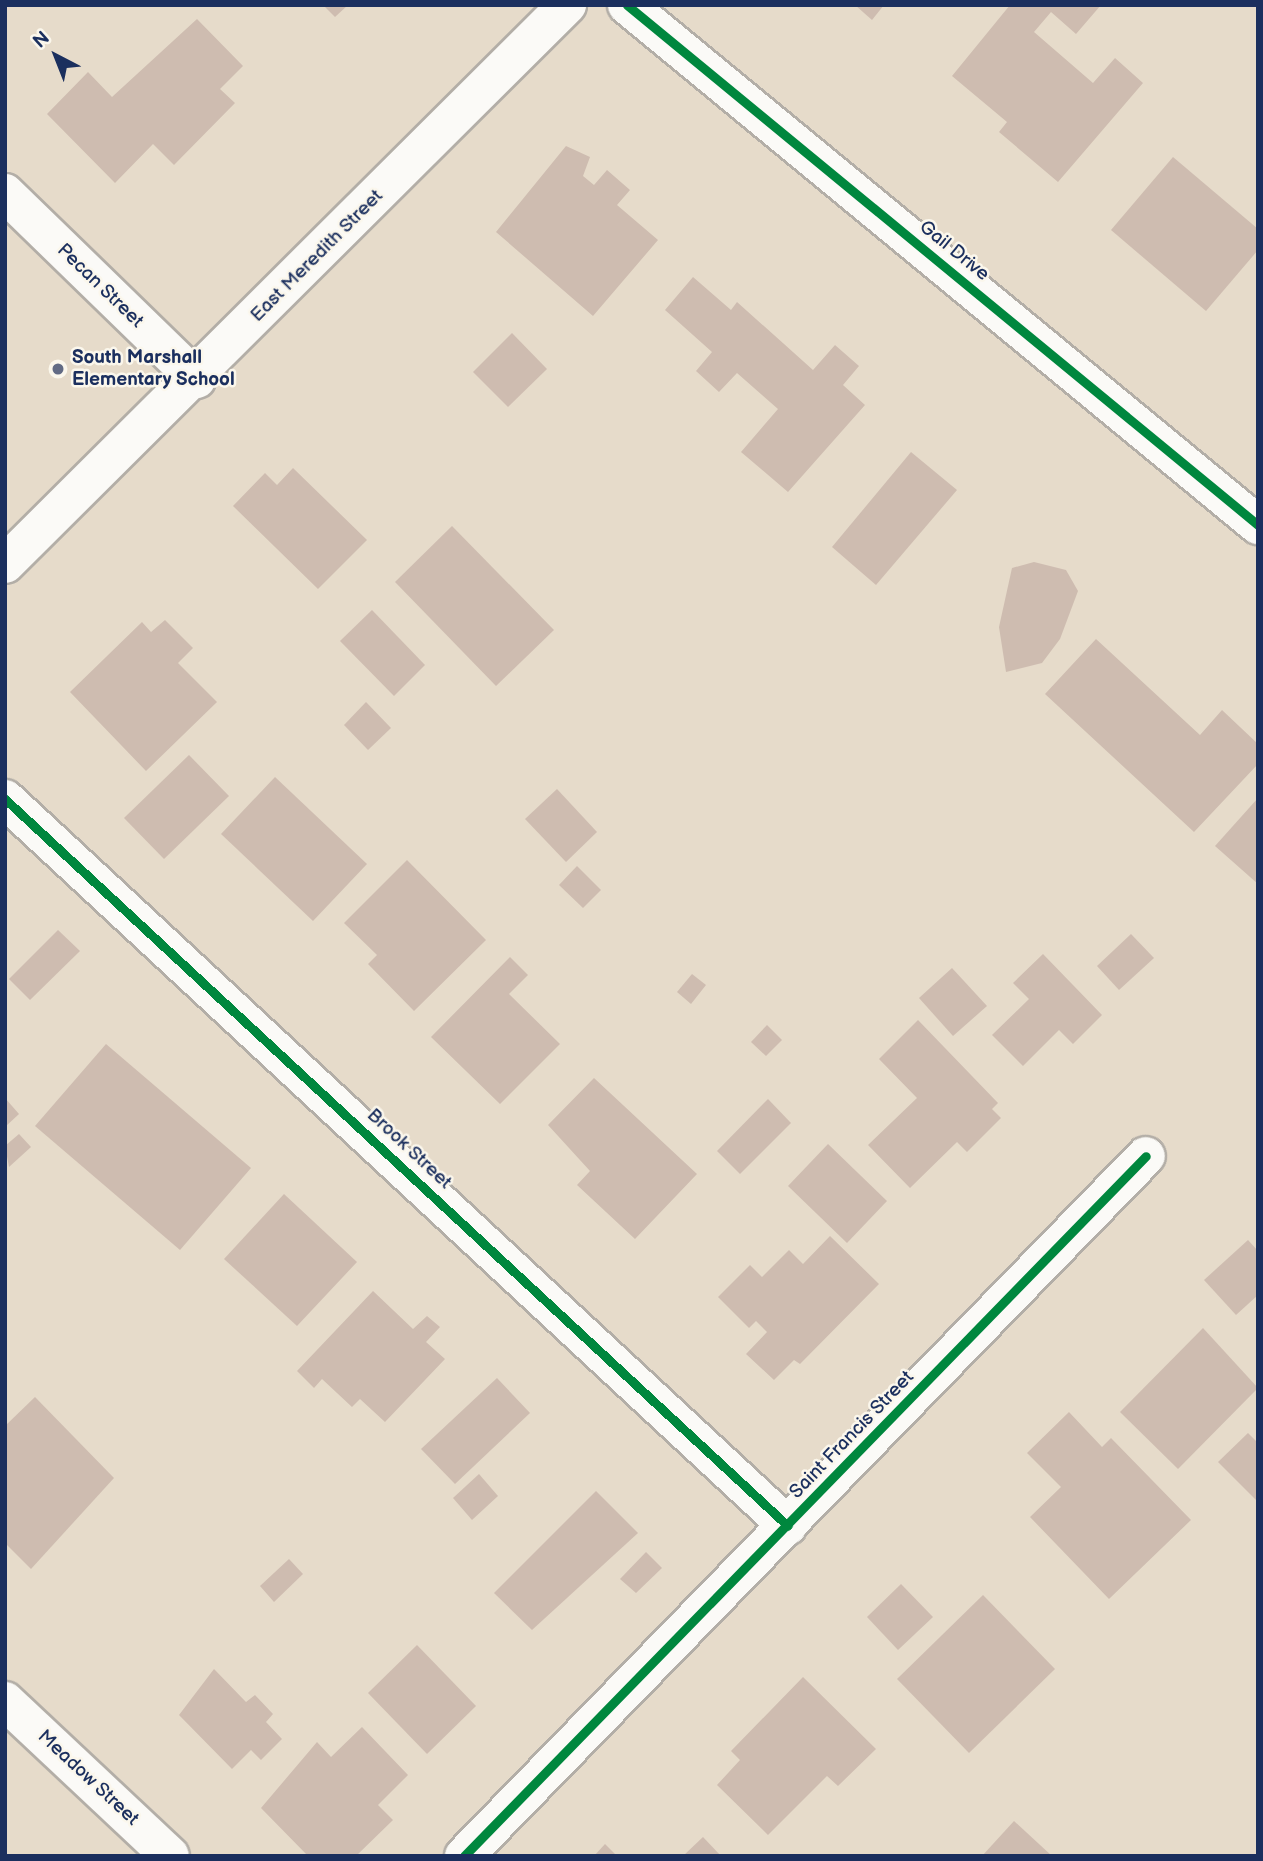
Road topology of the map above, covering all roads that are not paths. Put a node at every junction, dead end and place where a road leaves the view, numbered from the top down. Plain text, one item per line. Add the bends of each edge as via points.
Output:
1 (567, 5) edge
2 (628, 5) edge
3 (5, 193) edge
4 (196, 379) junction
5 (1258, 524) edge
6 (5, 564) edge
7 (5, 799) edge
8 (1146, 1156) dead end
9 (788, 1526) junction
10 (5, 1701) edge
11 (170, 1856) edge
12 (464, 1856) edge

1 - 4 street, East Meredith Street
2 - 5 street, Gail Drive
3 - 4 street, Pecan Street
4 - 6 street, East Meredith Street
7 - 9 street, Brook Street
8 - 9 street, Saint Francis Street
9 - 12 street, Saint Francis Street
10 - 11 street, Meadow Street

